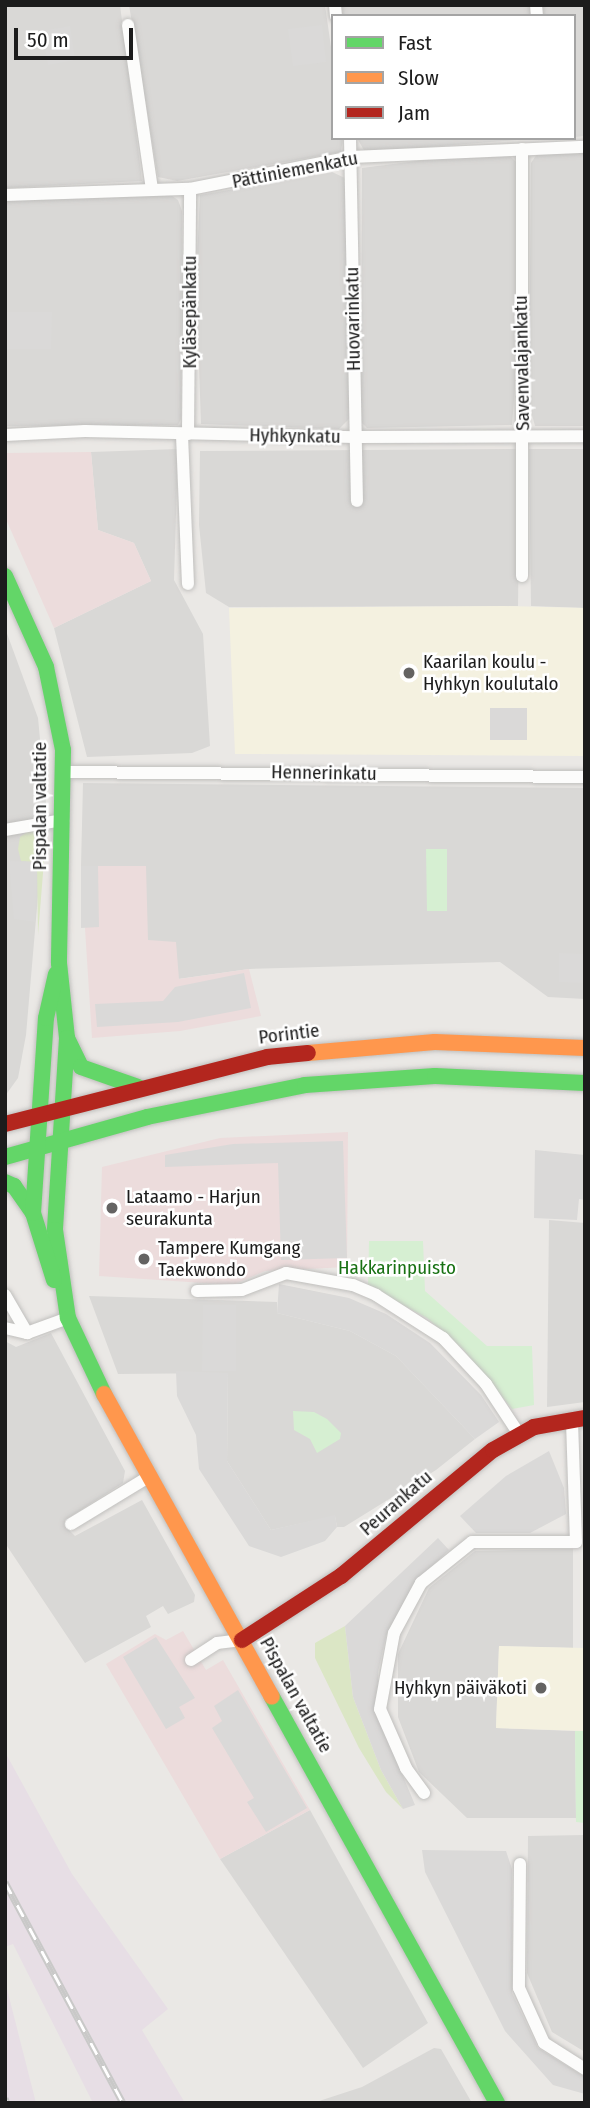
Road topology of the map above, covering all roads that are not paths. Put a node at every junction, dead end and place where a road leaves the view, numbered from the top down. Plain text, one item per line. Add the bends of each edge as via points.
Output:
1 (128, 25) dead end
2 (350, 140) edge
3 (551, 143) edge
4 (585, 147) edge
5 (522, 149) junction
6 (352, 156) junction
7 (152, 189) junction
8 (190, 189) junction
9 (5, 195) edge
10 (5, 435) edge
11 (185, 435) junction
12 (523, 435) junction
13 (585, 436) edge
14 (355, 437) junction
15 (357, 501) dead end
16 (5, 576) edge
17 (522, 576) dead end
18 (188, 584) dead end
19 (64, 772) junction
20 (585, 777) edge
21 (63, 820) junction
22 (5, 830) edge
23 (58, 963) junction
24 (67, 1038) junction
25 (585, 1048) edge
26 (585, 1083) edge
27 (138, 1087) junction
28 (62, 1110) junction
29 (39, 1116) junction
30 (5, 1124) edge
31 (58, 1142) junction
32 (35, 1148) junction
33 (5, 1157) edge
34 (5, 1182) edge
35 (33, 1213) junction
36 (197, 1291) dead end
37 (5, 1295) edge
38 (66, 1312) junction
39 (5, 1328) edge
40 (27, 1333) junction
41 (579, 1418) edge
42 (519, 1434) junction
43 (150, 1476) junction
44 (71, 1524) dead end
45 (242, 1640) junction
46 (191, 1660) dead end
47 (424, 1793) dead end
48 (520, 1864) dead end
49 (585, 2069) edge
50 (497, 2103) edge

1 - 7 street
2 - 6 street, Huovarinkatu
3 - 4 street, Pättiniemenkatu
3 - 5 street, Pättiniemenkatu
5 - 6 street, Pättiniemenkatu
5 - 12 street, Savenvalajankatu
6 - 8 street, Pättiniemenkatu
6 - 14 street, Huovarinkatu
7 - 8 street, Pättiniemenkatu
7 - 9 street, Pättiniemenkatu
8 - 11 street, Kyläsepänkatu
10 - 11 street, Hyhkynkatu via 85,431
11 - 14 street, Hyhkynkatu
11 - 18 street, Kyläsepänkatu
12 - 13 street, Hyhkynkatu
12 - 14 street, Hyhkynkatu
12 - 17 street, Savenvalajankatu
14 - 15 street, Huovarinkatu
16 - 19 main road, Pispalan valtatie via 53,688
19 - 20 street, Hennerinkatu
19 - 21 main road, Pispalan valtatie
21 - 22 street
21 - 23 main road, Pispalan valtatie
23 - 24 main road, Pispalan valtatie
23 - 29 main road, Pispalan valtatie via 46,1018
24 - 27 main road via 81,1066
24 - 28 main road, Pispalan valtatie
25 - 27 main road, Porintie via 491,1041 407,1044 267,1057
26 - 31 main road via 482,1076 376,1077 256,1093
27 - 28 main road, Porintie
28 - 29 main road, Porintie
28 - 31 main road, Pispalan valtatie
29 - 30 main road, Porintie
29 - 32 main road, Pispalan valtatie
31 - 32 main road
31 - 38 main road, Pispalan valtatie via 55,1230
32 - 33 main road
32 - 35 main road, Pispalan valtatie
34 - 35 main road via 14,1186
35 - 38 main road, Pispalan valtatie
36 - 42 street via 242,1290 286,1273 341,1282 376,1295 443,1338 486,1384
37 - 40 street
38 - 40 street
38 - 43 main road, Pispalan valtatie
39 - 40 street
41 - 42 main road, Peurankatu
41 - 47 street via 576,1542 472,1542 421,1583 394,1633 380,1709 400,1756
42 - 45 main road, Peurankatu via 468,1468 341,1576
43 - 44 street
43 - 45 main road, Pispalan valtatie
45 - 46 street via 217,1643
45 - 50 main road, Pispalan valtatie
48 - 49 street via 519,1988 544,2043

